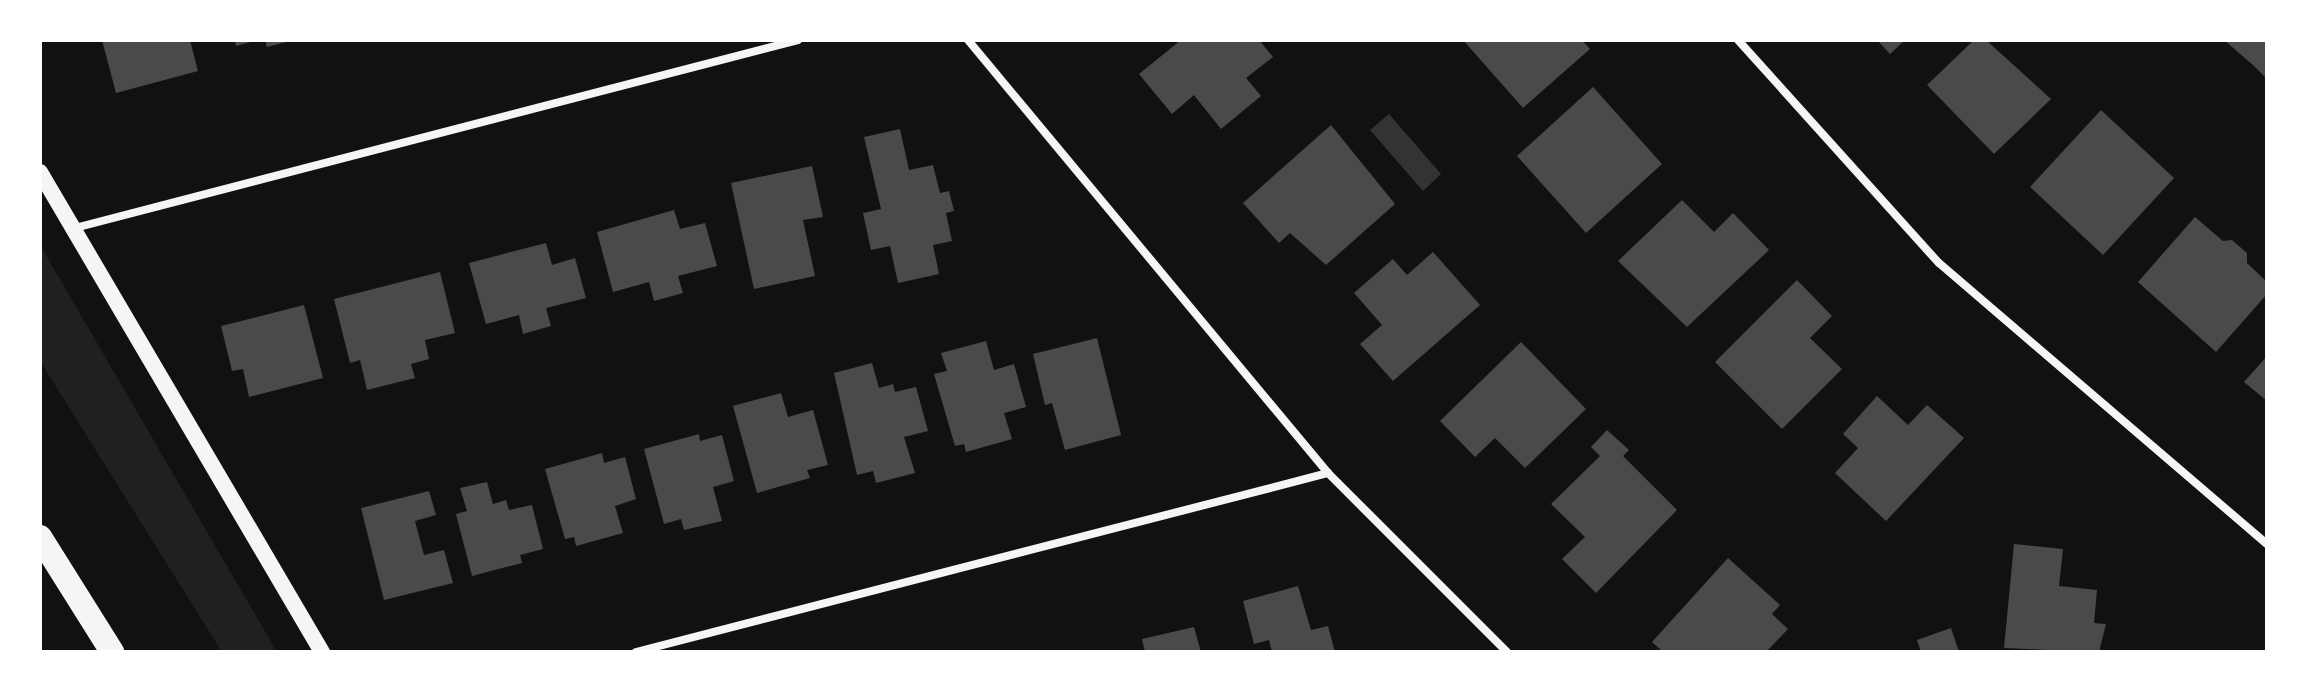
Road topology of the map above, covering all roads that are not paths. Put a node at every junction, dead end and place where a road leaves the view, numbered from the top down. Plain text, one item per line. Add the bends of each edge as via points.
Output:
1 (798, 40) edge
2 (968, 40) edge
3 (1738, 40) edge
4 (40, 172) edge
5 (71, 229) junction
6 (1328, 473) junction
7 (40, 537) edge
8 (2267, 544) edge
9 (112, 652) edge
10 (322, 652) edge
11 (636, 652) edge
12 (1507, 652) edge

1 - 5 street
2 - 6 street
3 - 8 street via 1939,263
4 - 5 main road
5 - 10 main road
6 - 11 street
6 - 12 street
7 - 9 highway

